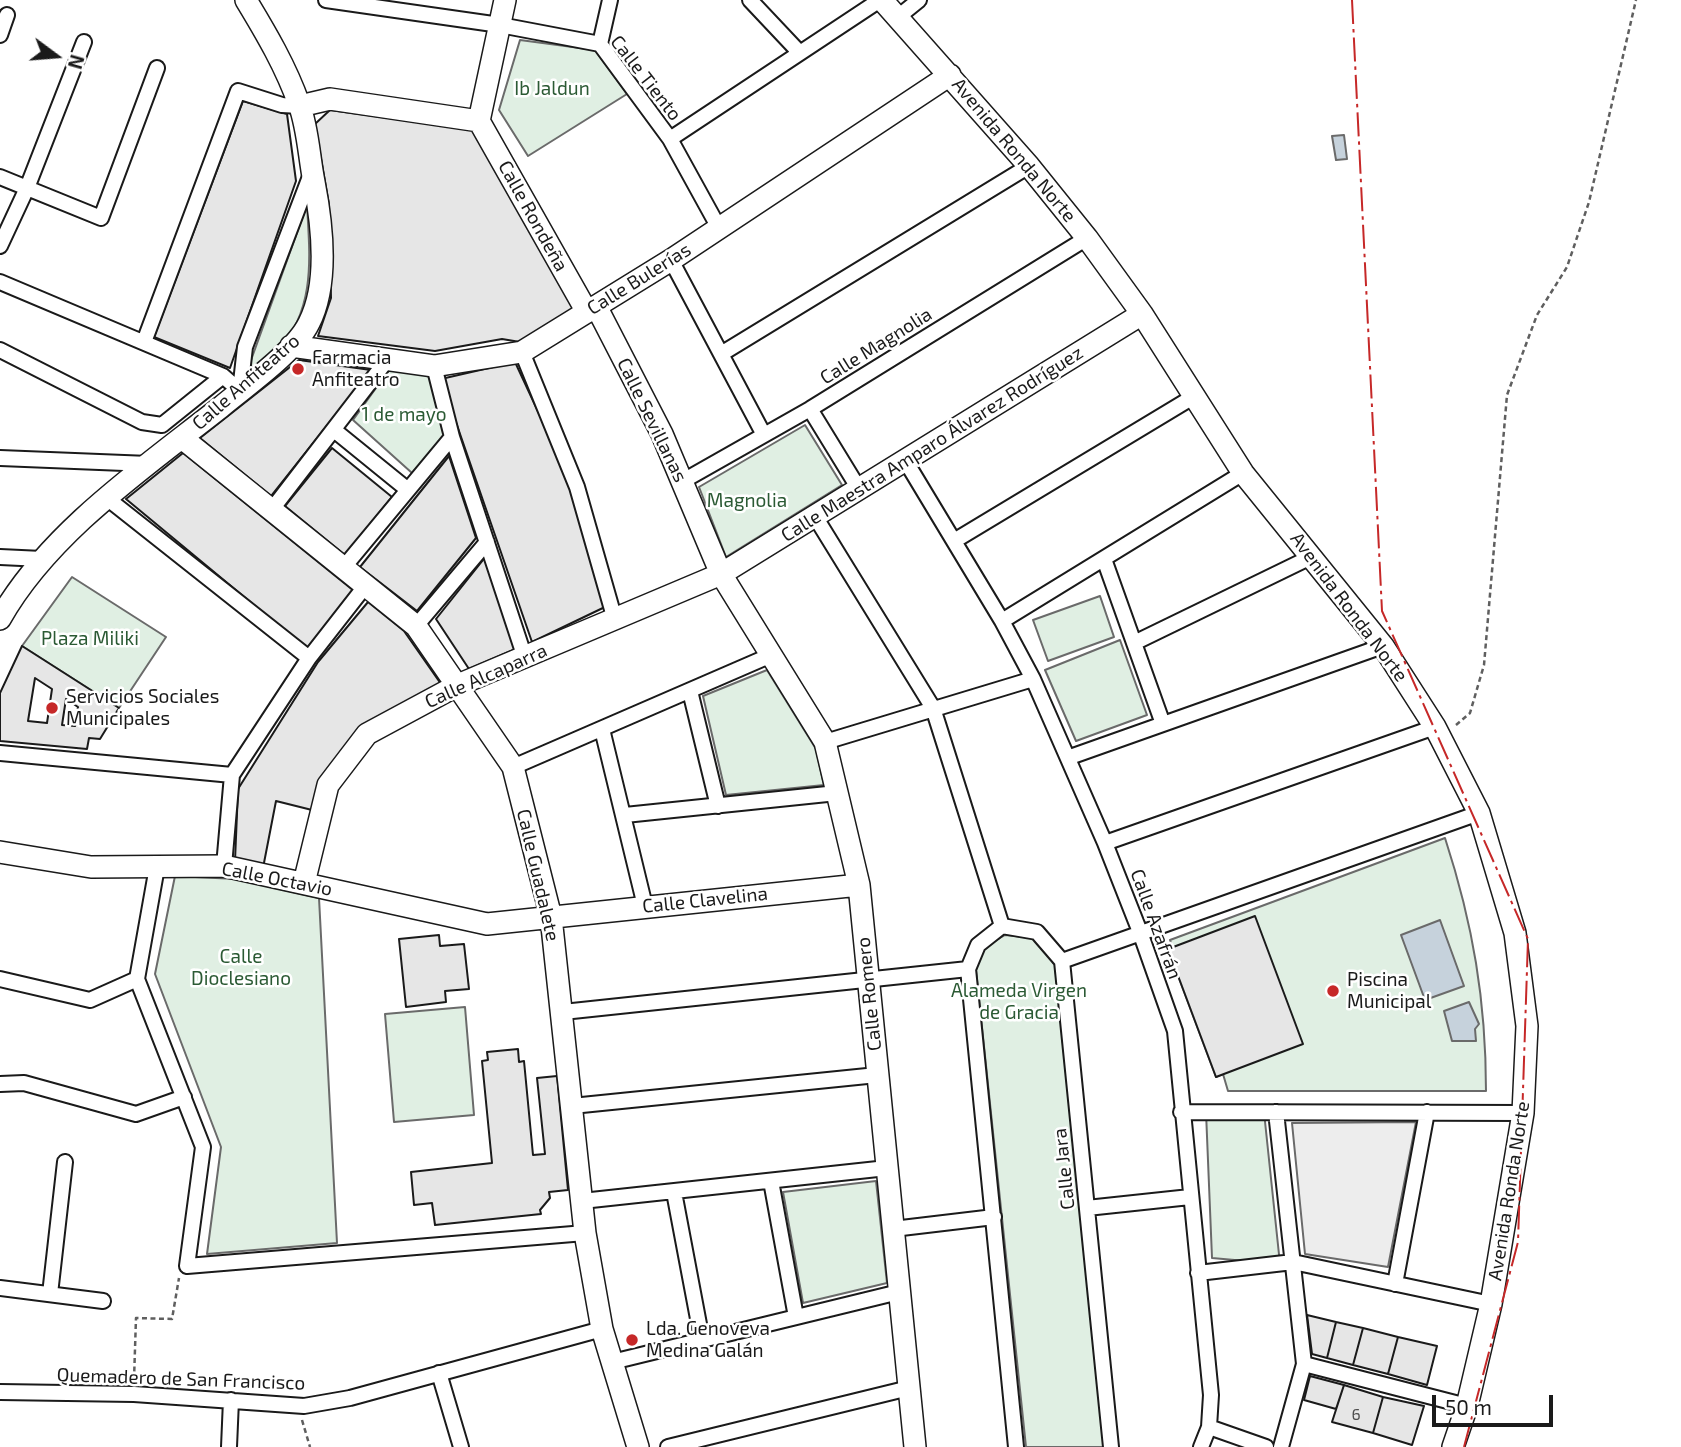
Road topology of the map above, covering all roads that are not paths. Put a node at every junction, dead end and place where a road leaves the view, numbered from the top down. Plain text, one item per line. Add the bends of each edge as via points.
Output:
1 (246, 0) edge
2 (326, 0) edge
3 (505, 0) edge
4 (610, 0) edge
5 (750, 0) edge
6 (881, 0) edge
7 (919, 0) edge
8 (7, 15) dead end
9 (898, 17) junction
10 (500, 25) junction
11 (0, 35) edge
12 (84, 42) dead end
13 (600, 44) junction
14 (799, 52) junction
15 (157, 68) dead end
16 (950, 75) junction
17 (300, 106) junction
18 (479, 121) junction
19 (670, 139) junction
20 (1029, 166) junction
21 (312, 172) junction
22 (0, 177) edge
23 (27, 188) junction
24 (719, 228) junction
25 (1087, 238) junction
26 (0, 246) edge
27 (671, 260) junction
28 (0, 282) edge
29 (592, 309) junction
30 (1142, 314) junction
31 (144, 342) junction
32 (291, 346) junction
33 (0, 350) edge
34 (522, 352) junction
35 (721, 354) junction
36 (387, 360) junction
37 (434, 366) junction
38 (223, 376) junction
39 (240, 391) junction
40 (1193, 397) junction
41 (810, 409) junction
42 (334, 430) junction
43 (764, 435) junction
44 (452, 437) junction
45 (182, 438) junction
46 (0, 458) edge
47 (905, 460) junction
48 (150, 464) junction
49 (1243, 473) junction
50 (683, 481) junction
51 (859, 489) junction
52 (408, 490) junction
53 (108, 499) junction
54 (273, 508) junction
55 (816, 517) junction
56 (954, 541) junction
57 (487, 542) junction
58 (1312, 555) junction
59 (0, 557) edge
60 (42, 559) junction
61 (1104, 559) junction
62 (344, 567) junction
63 (721, 574) junction
64 (366, 585) junction
65 (0, 618) edge
66 (615, 620) junction
67 (1002, 621) junction
68 (416, 626) junction
69 (1134, 643) junction
70 (1383, 646) junction
71 (769, 656) junction
72 (309, 658) junction
73 (526, 658) junction
74 (1033, 679) junction
75 (458, 685) junction
76 (690, 691) junction
77 (933, 708) junction
78 (1163, 724) junction
79 (602, 729) junction
80 (1438, 733) junction
81 (825, 742) junction
82 (0, 753) edge
83 (1070, 757) junction
84 (513, 767) junction
85 (232, 775) junction
86 (837, 793) junction
87 (718, 806) junction
88 (1479, 813) junction
89 (625, 815) junction
90 (1105, 843) junction
91 (0, 852) edge
92 (224, 866) junction
93 (157, 867) junction
94 (304, 883) junction
95 (859, 885) junction
96 (645, 906) junction
97 (551, 917) junction
98 (1002, 926) junction
99 (1140, 932) junction
100 (1062, 961) junction
101 (968, 969) junction
102 (0, 979) edge
103 (137, 979) junction
104 (868, 982) junction
105 (563, 1012) junction
106 (877, 1075) junction
107 (0, 1084) edge
108 (184, 1097) junction
109 (572, 1106) junction
110 (1181, 1112) junction
111 (1276, 1112) junction
112 (1427, 1112) junction
113 (1523, 1114) junction
114 (65, 1162) dead end
115 (887, 1168) junction
116 (771, 1181) junction
117 (674, 1192) junction
118 (1190, 1197) junction
119 (582, 1201) junction
120 (1087, 1208) junction
121 (994, 1217) junction
122 (893, 1229) junction
123 (585, 1233) junction
124 (1293, 1262) junction
125 (1198, 1273) junction
126 (1395, 1284) junction
127 (0, 1288) edge
128 (899, 1292) junction
129 (50, 1294) junction
130 (103, 1301) dead end
131 (1491, 1304) junction
132 (796, 1317) junction
133 (602, 1329) junction
134 (702, 1340) junction
135 (612, 1362) junction
136 (1304, 1364) junction
137 (439, 1373) junction
138 (909, 1388) junction
139 (0, 1392) edge
140 (231, 1400) junction
141 (1467, 1406) junction
142 (1209, 1427) junction
143 (229, 1447) edge
144 (461, 1447) edge
145 (638, 1447) edge
146 (668, 1447) edge
147 (915, 1447) edge
148 (1016, 1447) edge
149 (1111, 1447) edge
150 (1201, 1447) edge
151 (1266, 1447) edge
152 (1281, 1447) edge
153 (1453, 1447) edge

1 - 17 street, Calle Anfiteatro
2 - 10 street, Calle Tiento
3 - 10 street
4 - 13 street
5 - 14 street
6 - 9 street, Avenida Ronda Norte
6 - 14 street
7 - 9 street
8 - 11 street
9 - 16 street, Avenida Ronda Norte
10 - 13 street, Calle Tiento
10 - 18 street
12 - 23 street
13 - 19 street, Calle Tiento
14 - 19 street
15 - 23 street via 101,218
16 - 20 street, Avenida Ronda Norte
16 - 24 street, Calle Bulerías
17 - 18 street via 330,99
17 - 21 street, Calle Anfiteatro
17 - 31 street via 238,91
18 - 29 street, Calle Rondeña
19 - 24 street, Calle Tiento
20 - 25 street, Avenida Ronda Norte
20 - 35 street
21 - 32 street, Calle Anfiteatro via 322,219 320,280 309,323
21 - 39 street via 245,347
22 - 23 street
23 - 26 street
24 - 27 street, Calle Bulerías
25 - 30 street, Avenida Ronda Norte
25 - 41 street, Calle Magnolia
27 - 29 street, Calle Bulerías
27 - 35 street
28 - 31 street
29 - 34 street, Calle Bulerías
29 - 50 street, Calle Sevillanas
30 - 40 street, Avenida Ronda Norte
30 - 47 street, Calle Maestra Amparo Álvarez Rodríguez
31 - 38 street
32 - 36 street, Calle Bulerías
32 - 39 street, Calle Anfiteatro
33 - 38 street via 142,422 162,425
34 - 37 street, Calle Bulerías
34 - 66 street via 577,487
35 - 43 street
36 - 37 street, Calle Bulerías
36 - 42 street
37 - 44 street
38 - 39 street
39 - 45 street, Calle Anfiteatro
40 - 49 street, Avenida Ronda Norte
40 - 56 street
41 - 43 street, Calle Magnolia
41 - 51 street
42 - 52 street
42 - 54 street
43 - 50 street, Calle Magnolia
44 - 52 street
44 - 57 street
45 - 48 street, Calle Anfiteatro
45 - 54 street, Calle Guadalete
46 - 48 street
47 - 51 street, Calle Maestra Amparo Álvarez Rodríguez
47 - 56 street, Calle Azafrán
48 - 53 street, Calle Anfiteatro
49 - 58 street, Avenida Ronda Norte
49 - 61 street
50 - 63 street, Calle Sevillanas
51 - 55 street, Calle Maestra Amparo Álvarez Rodríguez
52 - 62 street
53 - 60 street, Calle Anfiteatro
53 - 72 street
54 - 62 street, Calle Guadalete
55 - 63 street, Calle Maestra Amparo Álvarez Rodríguez
55 - 77 street
56 - 67 street, Calle Azafrán
57 - 68 street
57 - 73 street
58 - 69 street
58 - 70 street, Avenida Ronda Norte
59 - 60 street
60 - 65 street, Calle Anfiteatro
61 - 67 street
61 - 69 street
62 - 64 street, Calle Guadalete
63 - 66 street, Calle Alcaparra
63 - 71 street, Calle Romero
64 - 68 street, Calle Guadalete
64 - 72 street
66 - 73 street, Calle Alcaparra
67 - 74 street, Calle Azafrán
68 - 75 street, Calle Guadalete
69 - 78 street
70 - 78 street
70 - 80 street, Avenida Ronda Norte
71 - 76 street
71 - 81 street, Calle Romero
72 - 85 street
73 - 75 street, Calle Alcaparra
74 - 77 street
74 - 83 street, Calle Azafrán
75 - 84 street, Calle Guadalete
75 - 94 street, Calle Alcaparra via 367,734 328,785
76 - 79 street
76 - 87 street
77 - 81 street
77 - 98 street
78 - 83 street
79 - 84 street
79 - 89 street
80 - 88 street, Avenida Ronda Norte
80 - 90 street
81 - 86 street, Calle Romero
82 - 85 street
83 - 90 street, Calle Azafrán
84 - 97 street, Calle Guadalete
85 - 92 street
86 - 87 street
86 - 95 street, Calle Romero
87 - 89 street
88 - 99 street
88 - 113 street, Avenida Ronda Norte via 1515,933 1527,1026
89 - 96 street
90 - 99 street, Calle Azafrán
91 - 93 street, Calle Octavio via 91,867
92 - 93 street, Calle Octavio
92 - 94 street, Calle Octavio
93 - 103 street
94 - 97 street, Calle Octavio via 487,924
95 - 96 street, Calle Clavelina
95 - 104 street, Calle Romero
96 - 97 street, Calle Clavelina
97 - 105 street, Calle Guadalete
98 - 100 street via 1037,932
98 - 101 street via 978,945
99 - 100 street
99 - 110 street, Calle Azafrán via 1174,1031
100 - 120 street, Calle Jara
101 - 104 street
101 - 121 street
102 - 103 street via 90,1000
103 - 108 street
104 - 105 street
104 - 106 street, Calle Romero
105 - 109 street, Calle Guadalete
106 - 109 street
106 - 115 street, Calle Romero
107 - 108 street via 24,1083 136,1114
108 - 123 street via 203,1147 187,1266
109 - 119 street, Calle Guadalete
110 - 111 street
110 - 118 street, Calle Azafrán
111 - 112 street
111 - 124 street
112 - 113 street
112 - 126 street
113 - 131 street, Avenida Ronda Norte
114 - 129 street
115 - 116 street
115 - 122 street, Calle Romero
116 - 117 street
116 - 132 street
117 - 119 street
117 - 134 street
118 - 120 street
118 - 125 street, Calle Azafrán
119 - 123 street, Calle Guadalete
120 - 149 street, Calle Jara
121 - 122 street
121 - 148 street
122 - 128 street, Calle Romero
123 - 133 street, Calle Guadalete
124 - 125 street
124 - 126 street
124 - 136 street
125 - 142 street, Calle Azafrán via 1211,1395
126 - 131 street
127 - 129 street
128 - 132 street
128 - 138 street, Calle Romero
129 - 130 street
131 - 141 street, Avenida Ronda Norte
132 - 134 street
133 - 135 street, Calle Guadalete
133 - 137 street, Quemadero de San Francisco
134 - 135 street
135 - 145 street, Calle Guadalete
136 - 141 street
136 - 152 street
137 - 140 street, Quemadero de San Francisco via 350,1398 298,1405
137 - 144 street
138 - 146 street
138 - 147 street, Calle Romero
139 - 140 street, Quemadero de San Francisco
140 - 143 street
141 - 153 street, Avenida Ronda Norte
142 - 150 street, Calle Azafrán
142 - 151 street

